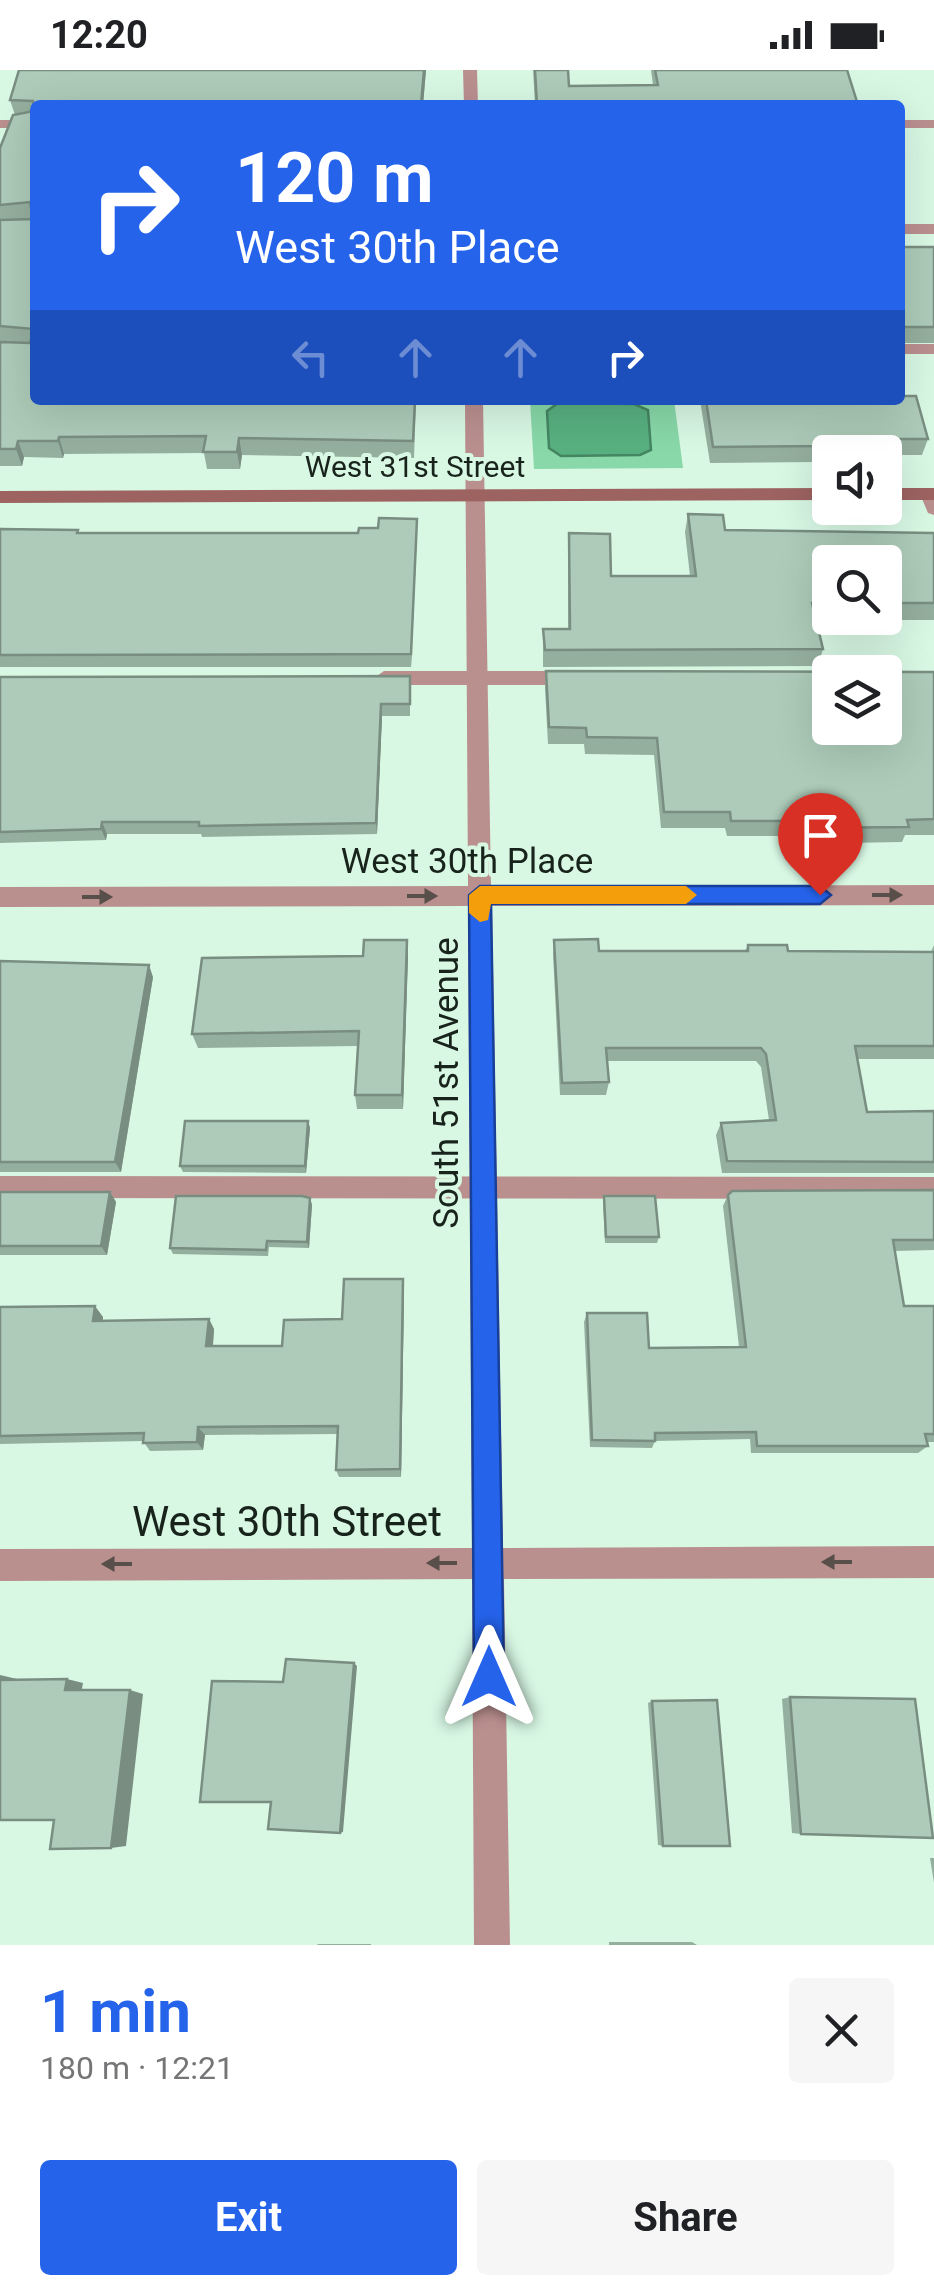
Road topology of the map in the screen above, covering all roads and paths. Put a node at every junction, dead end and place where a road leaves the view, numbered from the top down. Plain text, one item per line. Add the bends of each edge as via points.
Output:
1 (470, 70) edge
2 (471, 100) edge
3 (0, 124) edge
4 (30, 124) edge
5 (905, 124) edge
6 (934, 124) edge
7 (905, 229) edge
8 (934, 229) edge
9 (905, 349) edge
10 (934, 349) edge
11 (474, 405) edge
12 (812, 494) edge
13 (475, 496) junction
14 (902, 496) edge
15 (0, 497) edge
16 (932, 499) edge
17 (358, 678) edge
18 (478, 678) junction
19 (595, 678) edge
20 (480, 895) junction
21 (934, 895) edge
22 (0, 897) edge
23 (481, 1187) junction
24 (0, 1188) edge
25 (934, 1188) edge
26 (488, 1562) junction
27 (934, 1562) edge
28 (0, 1565) edge
29 (492, 1945) edge

1 - 2 street
3 - 4 lane
5 - 6 lane
7 - 8 street
9 - 10 lane
11 - 13 street, South 51st Avenue
12 - 13 main road, West 31st Street
13 - 15 main road, West 31st Street
13 - 18 street, South 51st Avenue
14 - 16 main road
17 - 18 lane
18 - 19 lane
18 - 20 street, South 51st Avenue
20 -> 21 street, West 30th Place
22 -> 20 street, West 30th Place
20 - 23 street, South 51st Avenue
23 - 24 lane
23 - 25 lane
23 - 26 street, South 51st Avenue
27 -> 26 street, West 30th Street
26 -> 28 street, West 30th Street
26 - 29 street, South 51st Avenue

